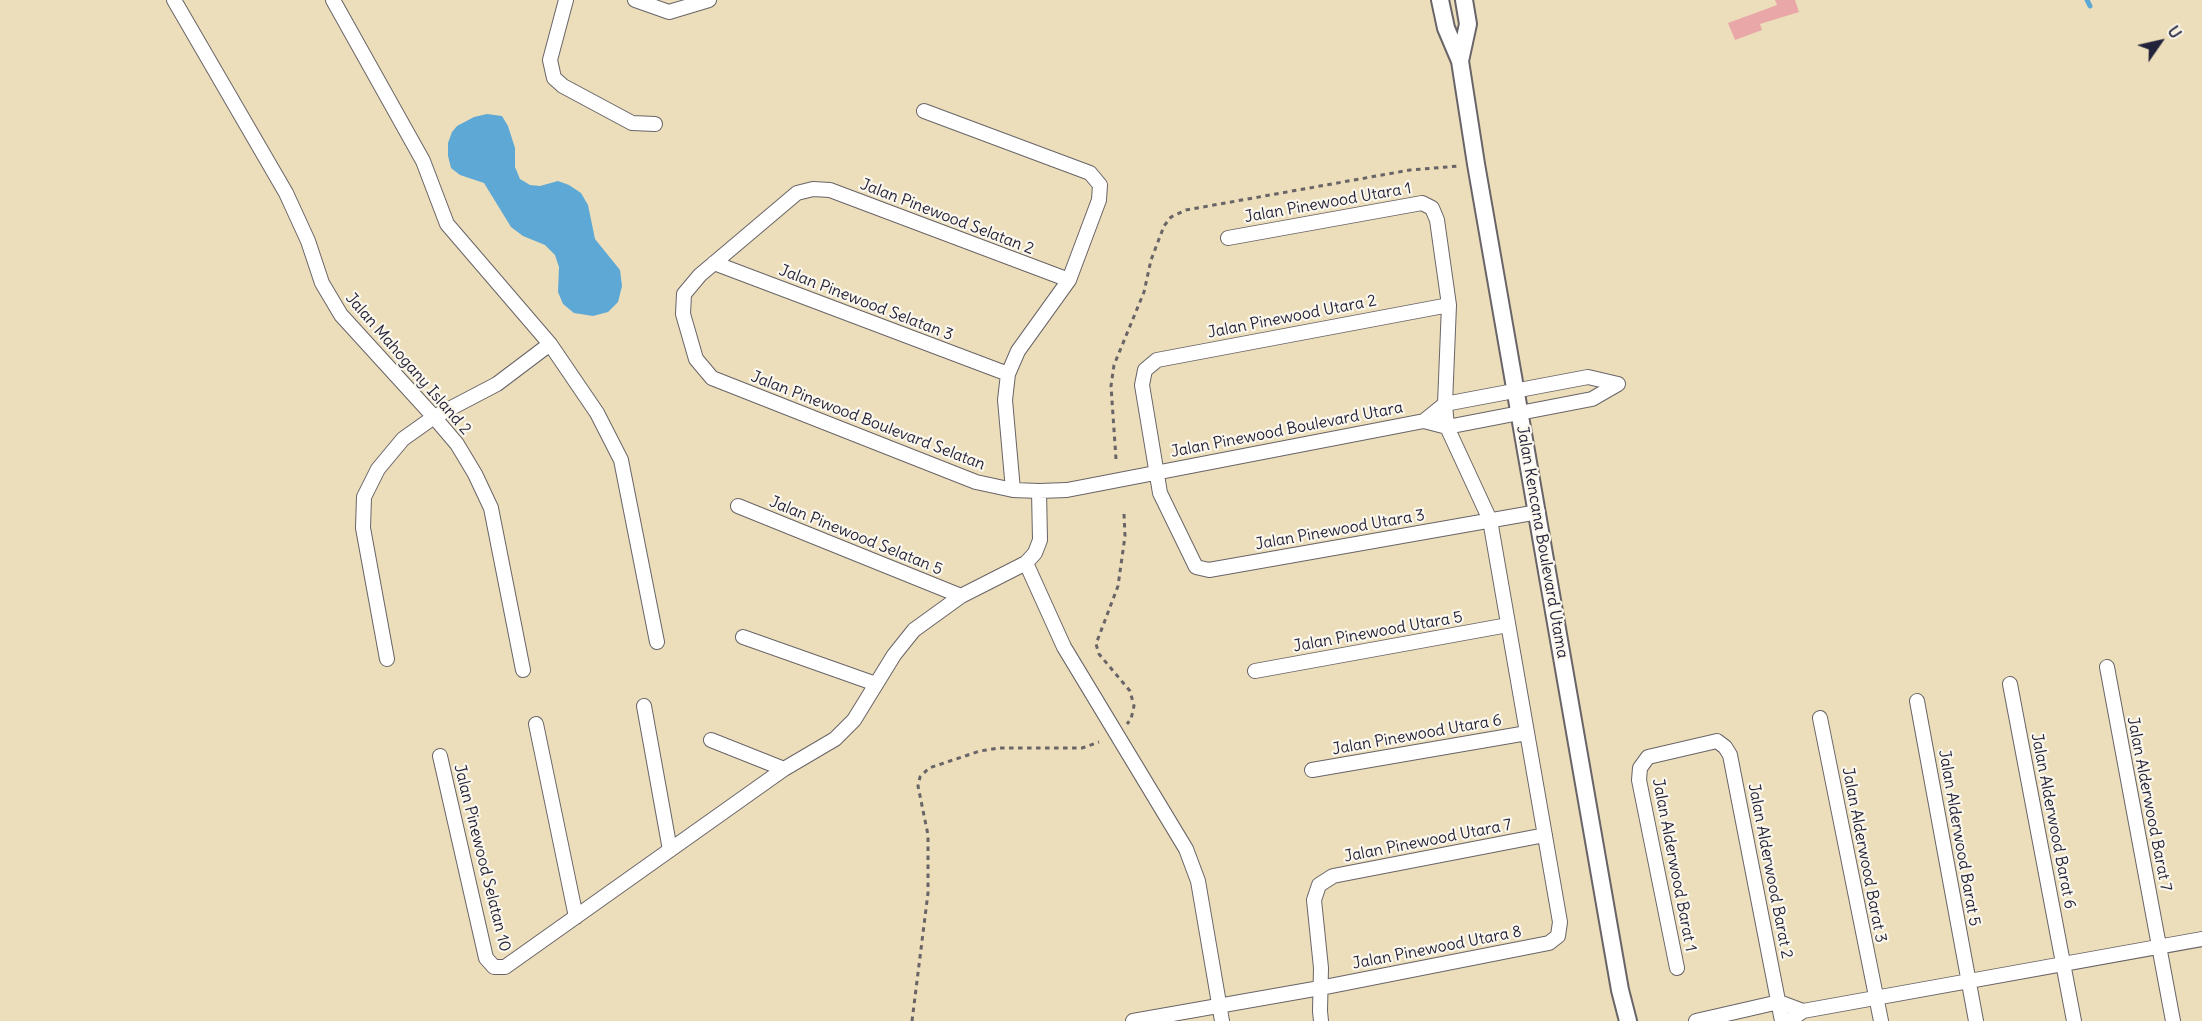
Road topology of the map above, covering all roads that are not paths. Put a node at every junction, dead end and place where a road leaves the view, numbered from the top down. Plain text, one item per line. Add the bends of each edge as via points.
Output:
1 (174, 0) edge
2 (333, 0) edge
3 (566, 0) edge
4 (635, 0) edge
5 (709, 0) edge
6 (1440, 0) edge
7 (1464, 0) edge
8 (1460, 62) junction
9 (924, 111) dead end
10 (656, 124) dead end
11 (1228, 238) dead end
12 (714, 263) junction
13 (1069, 280) junction
14 (1449, 305) junction
15 (550, 344) junction
16 (1008, 374) junction
17 (1515, 391) junction
18 (1445, 405) junction
19 (1519, 412) junction
20 (434, 417) junction
21 (1424, 421) junction
22 (1447, 427) junction
23 (1157, 472) junction
24 (1013, 490) junction
25 (1039, 492) junction
26 (738, 506) dead end
27 (1538, 512) junction
28 (1490, 520) junction
29 (1026, 563) junction
30 (961, 596) junction
31 (1508, 625) junction
32 (743, 637) dead end
33 (657, 642) dead end
34 (387, 659) dead end
35 (2107, 667) dead end
36 (523, 670) dead end
37 (1255, 671) dead end
38 (876, 684) junction
39 (2010, 684) dead end
40 (1917, 701) dead end
41 (645, 706) dead end
42 (1820, 718) dead end
43 (536, 724) dead end
44 (1527, 733) junction
45 (711, 740) dead end
46 (440, 756) dead end
47 (1640, 768) joint
48 (784, 769) junction
49 (1312, 770) dead end
50 (1545, 835) junction
51 (670, 850) junction
52 (576, 917) junction
53 (2202, 939) edge
54 (2159, 947) junction
55 (2063, 964) junction
56 (1677, 968) dead end
57 (1968, 981) junction
58 (1320, 988) junction
59 (1876, 998) junction
60 (1779, 1002) junction
61 (1220, 1006) junction
62 (1803, 1011) junction
63 (1133, 1021) edge
64 (1222, 1021) edge
65 (1321, 1021) edge
66 (1628, 1021) edge
67 (1696, 1021) edge
68 (1782, 1021) edge
69 (1789, 1021) edge
70 (1881, 1021) edge
71 (1976, 1021) edge
72 (2074, 1021) edge
73 (2173, 1021) edge

1 - 20 street, Jalan Mahogany Island 2 via 286,193 322,283 341,315
2 - 15 street via 423,161 447,224
3 - 10 street via 550,60 554,78 632,123
4 - 5 street via 669,12
6 - 8 street, Jalan Kencana Boulevard Utama
7 - 8 street, Jalan Kencana Boulevard Utama via 1468,24
8 - 17 street, Jalan Kencana Boulevard Utama
9 - 13 street via 1090,173 1100,185 1100,200
11 - 14 street, Jalan Pinewood Utara 1 via 1422,202 1432,208 1437,220
12 - 13 street, Jalan Pinewood Selatan 2 via 797,193 813,189 830,190
12 - 16 street, Jalan Pinewood Selatan 3
12 - 24 street, Jalan Pinewood Boulevard Selatan via 684,294 682,314 696,358 712,378 976,482
13 - 16 street via 1018,351
14 - 18 street
14 - 23 street, Jalan Pinewood Utara 2 via 1157,360 1145,369 1142,385
15 - 20 street via 497,384
15 - 33 street via 597,413 621,460
16 - 24 street via 1005,400
17 - 18 street, Jalan Pinewood Boulevard Utara
17 - 19 street, Jalan Kencana Boulevard Utama
17 - 19 street, Jalan Pinewood Boulevard Utara via 1588,376 1618,384 1592,399
18 - 21 street, Jalan Pinewood Boulevard Utara
18 - 22 street
19 - 22 street, Jalan Pinewood Boulevard Utara
19 - 27 street, Jalan Kencana Boulevard Utama
20 - 34 street via 403,439 378,469 364,497 363,528
20 - 36 street, Jalan Mahogany Island 2 via 457,444 491,508
21 - 22 street, Jalan Pinewood Boulevard Utara
21 - 23 street, Jalan Pinewood Boulevard Utara
22 - 28 street
23 - 25 street, Jalan Pinewood Boulevard Selatan
23 - 28 street, Jalan Pinewood Utara 3 via 1160,493 1196,567 1209,570
24 - 25 street, Jalan Pinewood Boulevard Selatan
25 - 29 street via 1040,540
26 - 30 street, Jalan Pinewood Selatan 5
27 - 28 street, Jalan Pinewood Utara 3
27 - 66 street, Jalan Kencana Boulevard Utama
28 - 31 street
29 - 30 street
29 - 61 street via 1064,647 1186,849 1198,881
30 - 38 street via 914,630
31 - 37 street, Jalan Pinewood Utara 5
31 - 44 street
32 - 38 street
35 - 54 street, Jalan Alderwood Barat 7
38 - 48 street via 854,720 835,739
39 - 55 street, Jalan Alderwood Barat 6
40 - 57 street, Jalan Alderwood Barat 5
41 - 51 street
42 - 59 street, Jalan Alderwood Barat 3
43 - 52 street
44 - 49 street, Jalan Pinewood Utara 6
44 - 50 street
45 - 48 street
46 - 52 street, Jalan Pinewood Selatan 10 via 486,958 494,967 505,967
47 - 56 street, Jalan Alderwood Barat 1 via 1639,780
47 - 60 street, Jalan Alderwood Barat 2 via 1648,757 1717,741 1730,755
48 - 51 street
50 - 58 street, Jalan Pinewood Utara 7 via 1333,876 1319,885 1314,900
50 - 58 street, Jalan Pinewood Utara 8 via 1560,922 1558,936 1549,943
51 - 52 street
53 - 54 street
54 - 55 street
54 - 73 street, Jalan Alderwood Barat 7
55 - 57 street
55 - 72 street, Jalan Alderwood Barat 6
57 - 59 street
57 - 71 street, Jalan Alderwood Barat 5
58 - 61 street, Jalan Pinewood Utara 8
58 - 65 street
59 - 62 street
59 - 70 street, Jalan Alderwood Barat 3
60 - 62 street
60 - 67 street
60 - 68 street, Jalan Alderwood Barat 2
61 - 63 street, Jalan Pinewood Utara 8
61 - 64 street
62 - 69 street

